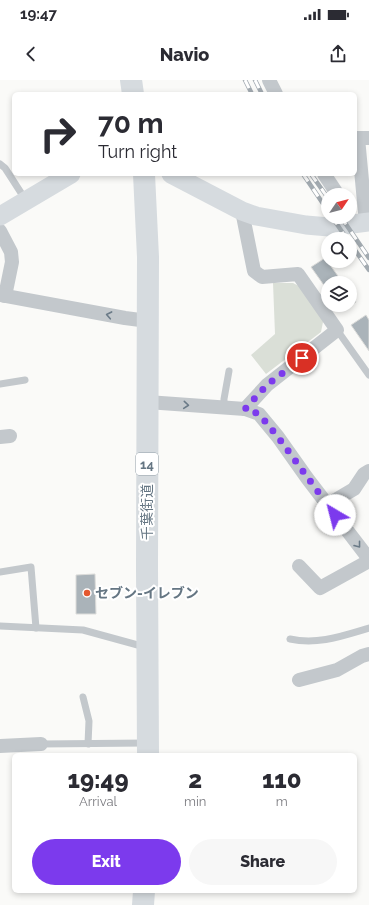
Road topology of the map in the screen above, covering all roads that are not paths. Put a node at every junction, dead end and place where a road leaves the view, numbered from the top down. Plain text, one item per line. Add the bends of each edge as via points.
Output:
1 (131, 80) edge
2 (269, 80) edge
3 (133, 92) edge
4 (275, 92) edge
5 (369, 138) edge
6 (0, 164) edge
7 (68, 176) edge
8 (144, 176) edge
9 (175, 176) edge
10 (325, 176) edge
11 (333, 188) edge
12 (26, 201) junction
13 (242, 211) junction
14 (0, 216) edge
15 (360, 221) edge
16 (0, 231) edge
17 (3, 296) edge
18 (148, 321) junction
19 (337, 330) junction
20 (229, 371) dead end
21 (369, 375) edge
22 (25, 380) dead end
23 (0, 384) edge
24 (147, 402) junction
25 (224, 409) junction
26 (245, 409) junction
27 (369, 472) edge
28 (327, 505) junction
29 (369, 560) edge
30 (299, 566) dead end
31 (0, 572) edge
32 (0, 626) edge
33 (36, 628) junction
34 (369, 628) edge
35 (290, 639) dead end
36 (147, 648) junction
37 (369, 654) edge
38 (299, 680) dead end
39 (83, 697) dead end
40 (41, 744) joint
41 (88, 744) junction
42 (0, 746) edge
43 (148, 749) edge
44 (144, 893) edge
45 (143, 905) edge

1 - 3 highway
2 - 4 street
5 - 15 street via 358,138
6 - 12 lane
7 - 12 street
8 - 18 highway, 千葉街道 / 14
9 - 13 street
10 - 11 street
12 - 14 street
13 - 15 street via 256,216 329,227
13 - 19 street via 254,271 262,277 298,274
16 - 17 street via 11,252 12,262
18 -> 17 street
18 - 24 highway, 千葉街道 / 14
19 - 21 lane
19 - 26 street via 267,385
20 - 25 lane
22 - 23 lane
24 -> 25 street
24 - 36 highway, 千葉街道 / 14
25 - 26 street
26 - 28 street via 259,414
27 - 28 street via 364,474 354,489
28 -> 29 street
29 - 30 street via 320,588
31 - 33 lane via 31,568
32 - 33 lane
33 - 36 lane via 82,630
34 - 35 lane via 334,639 304,642
36 - 43 highway, 千葉街道 / 14
37 - 38 street via 337,670
39 - 41 lane via 89,721
40 - 41 lane
40 - 42 street
41 - 43 lane
44 - 45 highway

